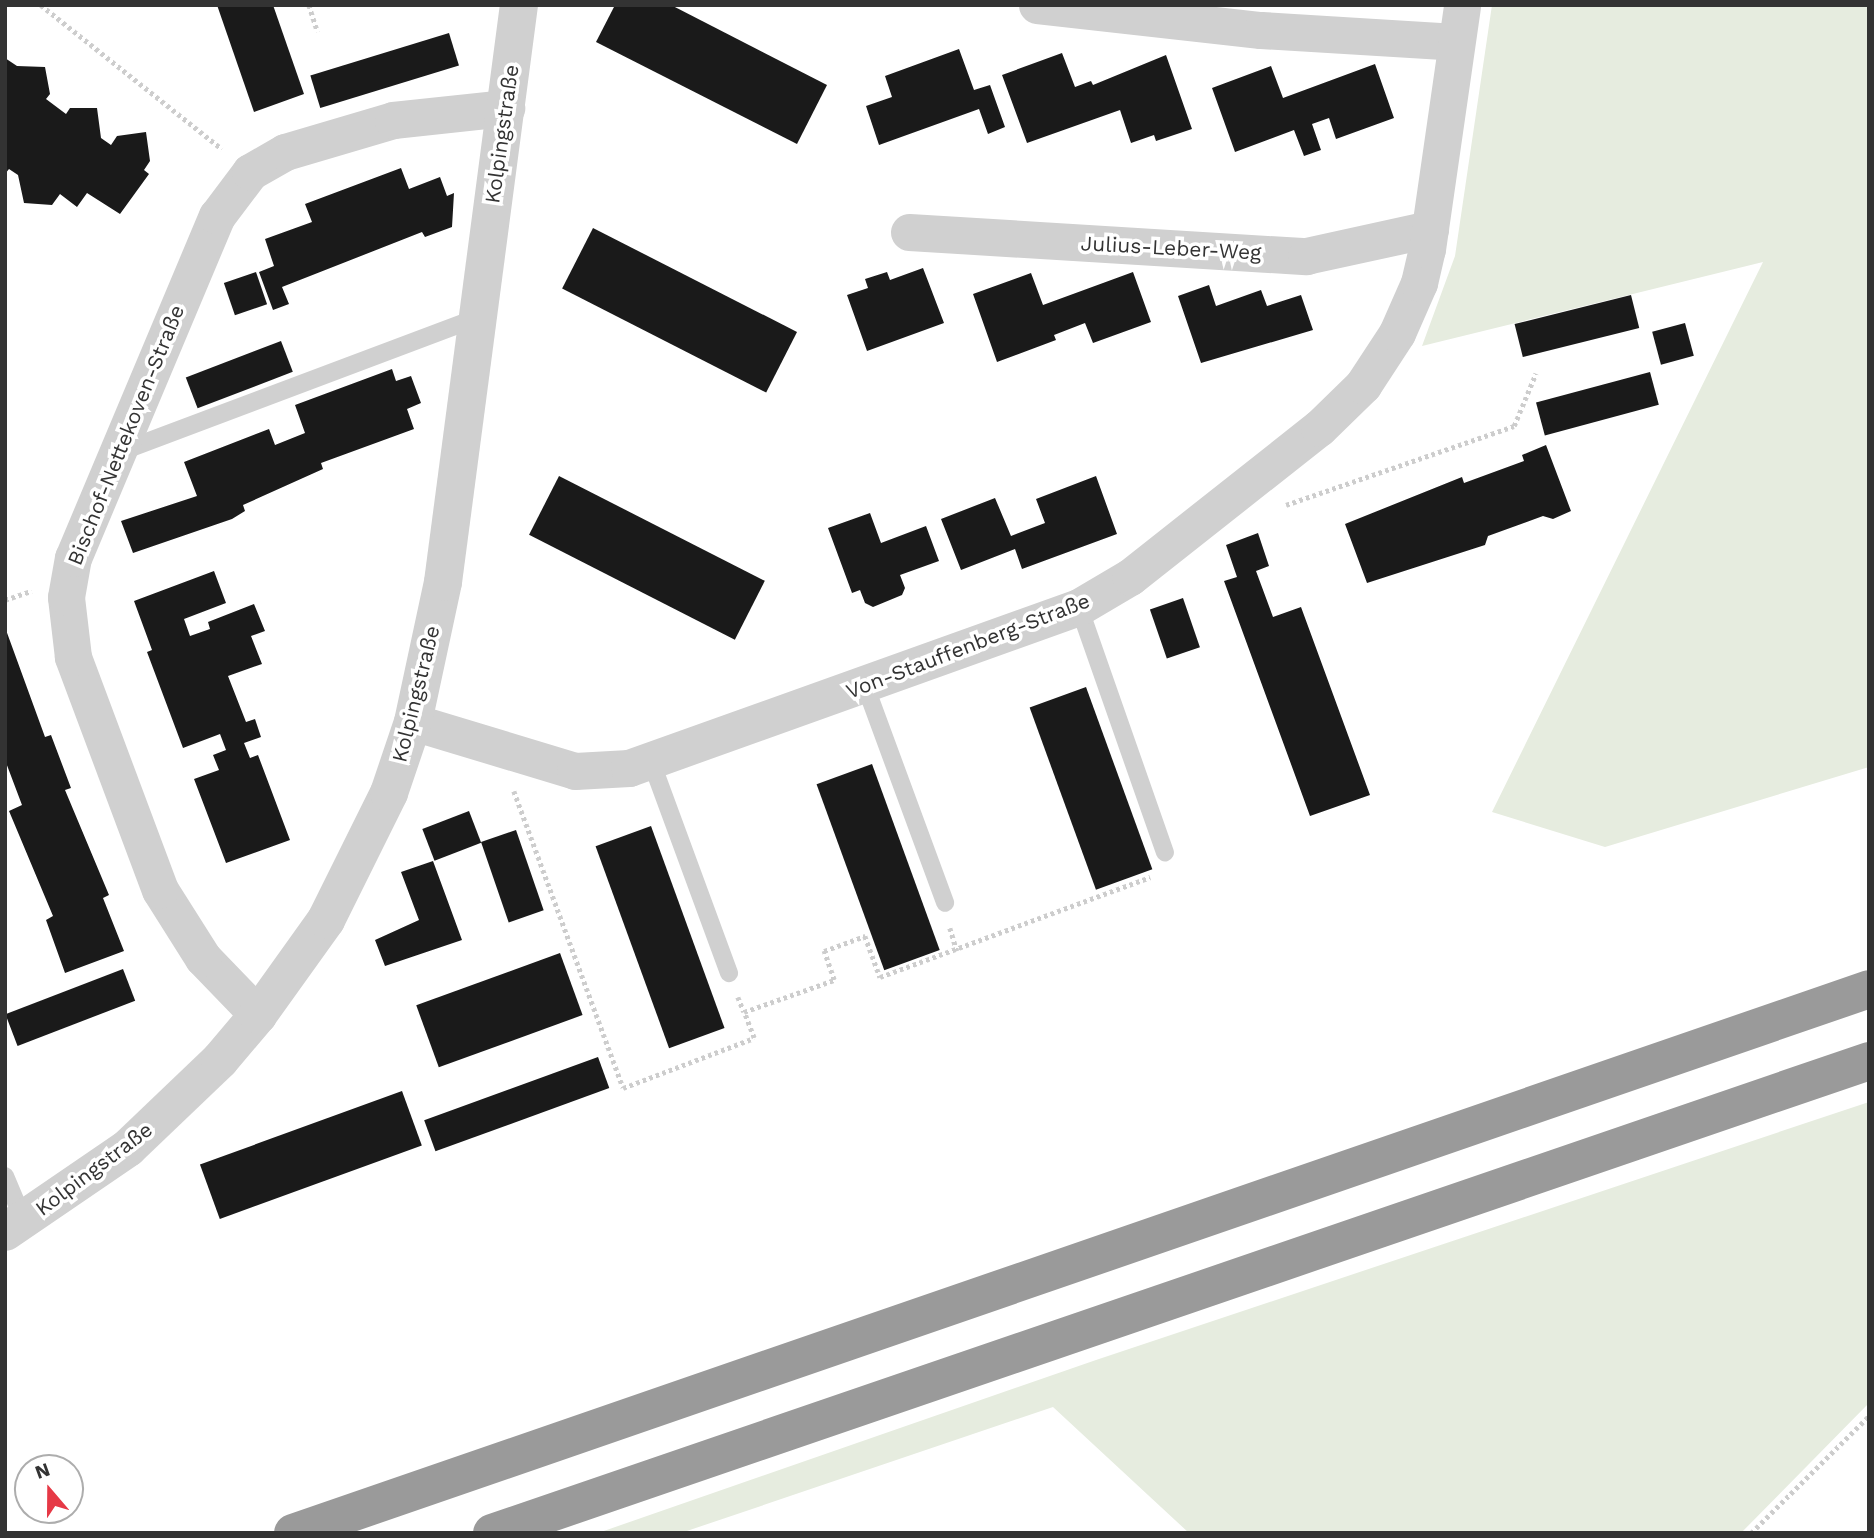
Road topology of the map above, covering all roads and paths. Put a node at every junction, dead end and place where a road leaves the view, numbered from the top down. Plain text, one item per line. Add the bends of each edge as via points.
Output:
1 (41, 5) edge
2 (309, 5) edge
3 (519, 5) edge
4 (1037, 5) edge
5 (1462, 5) edge
6 (318, 32) dead end
7 (1456, 43) junction
8 (506, 108) junction
9 (250, 172) junction
10 (1430, 229) junction
11 (909, 232) dead end
12 (477, 318) junction
13 (1536, 373) dead end
14 (115, 453) junction
15 (1286, 505) dead end
16 (1079, 607) junction
17 (865, 685) junction
18 (413, 722) junction
19 (499, 751) junction
20 (650, 761) junction
21 (1166, 852) joint
22 (945, 903) dead end
23 (729, 973) dead end
24 (1869, 989) edge
25 (258, 1015) junction
26 (1869, 1061) edge
27 (5, 1176) edge
28 (15, 1226) edge
29 (1869, 1416) edge
30 (293, 1533) edge
31 (492, 1533) edge
32 (1751, 1533) edge

1 - 9 path
2 - 6 path
3 - 8 street, Kolpingstraße
4 - 7 street via 1261,30
5 - 7 street, Von-Stauffenberg-Straße
7 - 10 street, Von-Stauffenberg-Straße
8 - 9 street, Bischof-Nettekoven-Straße via 393,120 285,152
8 - 12 street, Kolpingstraße
9 - 14 street, Bischof-Nettekoven-Straße via 217,216
10 - 11 street, Julius-Leber-Weg via 1306,256
10 - 16 street, Von-Stauffenberg-Straße via 1419,283 1406,317 1363,385 1319,428 1180,542
12 - 14 lane
12 - 18 street, Kolpingstraße via 443,582
13 - 15 path via 1514,426
14 - 25 street, Bischof-Nettekoven-Straße via 78,541 68,578 66,618 73,657 173,915 212,968
16 - 17 street, Von-Stauffenberg-Straße
16 - 21 lane
17 - 20 street, Von-Stauffenberg-Straße
17 - 22 lane
18 - 19 street, Von-Stauffenberg-Straße
18 - 25 street, Kolpingstraße via 389,793 338,899
19 - 20 street, Von-Stauffenberg-Straße via 575,771 611,771
19 - 21 path via 623,1088 754,1038 744,1012 834,980 824,951 865,936 880,977 1171,869
20 - 23 lane
24 - 30 highway
25 - 28 street, Kolpingstraße via 155,1125
26 - 31 highway
27 - 28 lane
29 - 32 path

